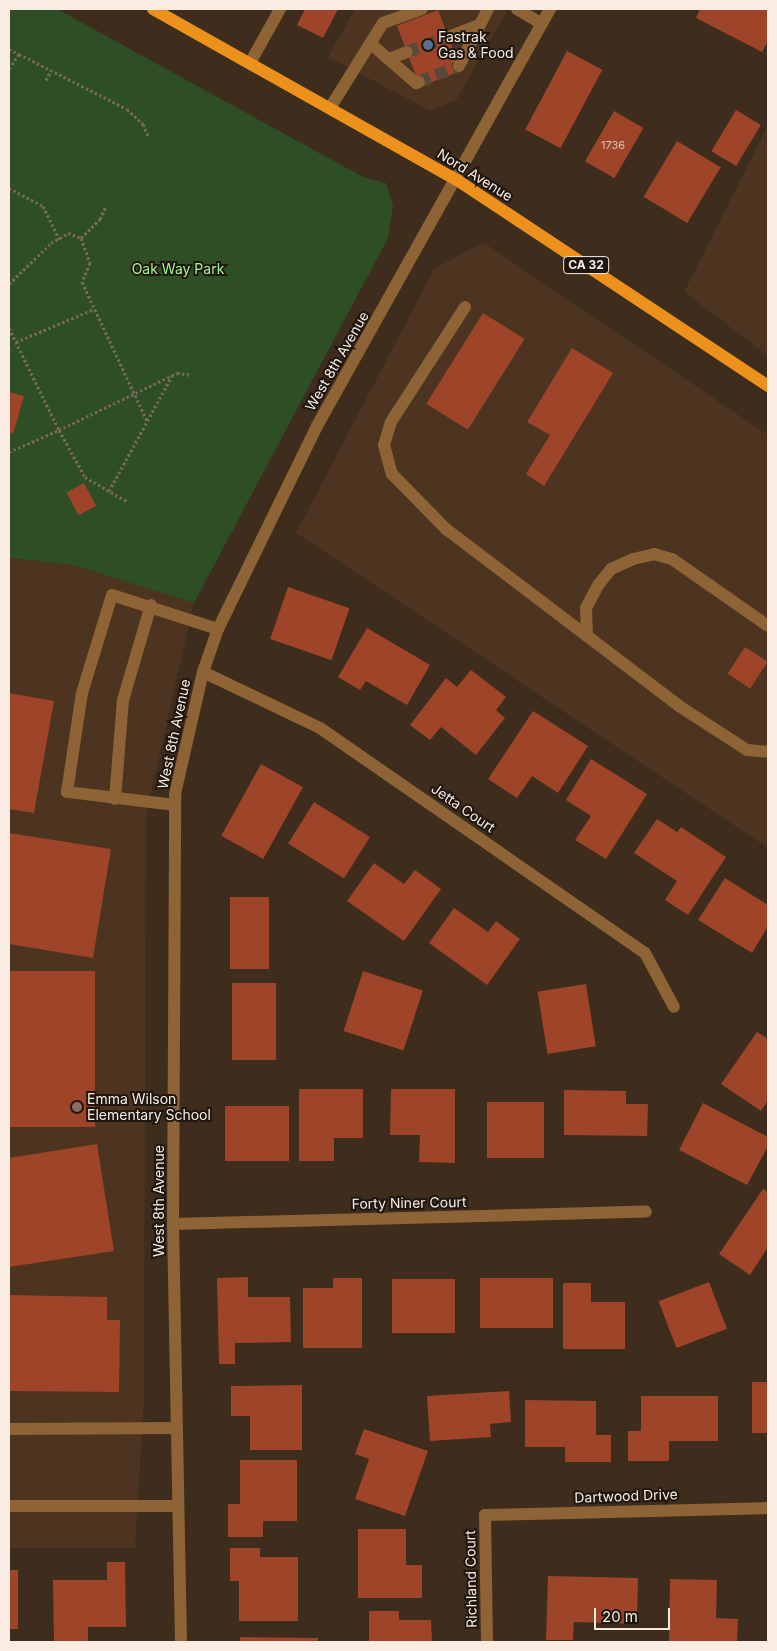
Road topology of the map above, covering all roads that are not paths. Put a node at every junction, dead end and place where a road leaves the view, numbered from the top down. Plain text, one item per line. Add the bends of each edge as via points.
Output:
1 (153, 9) edge
2 (280, 9) edge
3 (422, 9) edge
4 (488, 9) edge
5 (517, 9) edge
6 (550, 9) edge
7 (542, 24) junction
8 (479, 25) junction
9 (448, 37) tunnel mouth
10 (371, 44) junction
11 (407, 52) tunnel mouth
12 (389, 59) junction
13 (250, 63) junction
14 (459, 66) tunnel mouth
15 (418, 82) dead end
16 (330, 108) junction
17 (457, 180) junction
18 (465, 306) dead end
19 (768, 385) edge
20 (151, 605) junction
21 (768, 626) edge
22 (218, 629) junction
23 (587, 636) junction
24 (203, 672) junction
25 (768, 752) edge
26 (115, 799) junction
27 (175, 805) junction
28 (674, 1007) dead end
29 (646, 1212) dead end
30 (173, 1224) junction
31 (177, 1428) junction
32 (9, 1429) edge
33 (9, 1506) edge
34 (178, 1506) junction
35 (768, 1508) edge
36 (485, 1515) joint
37 (181, 1642) edge
38 (487, 1642) edge

1 - 13 main road, Nord Avenue / CA 32
2 - 13 street
3 - 10 street via 383,23
4 - 8 street
5 - 7 street
6 - 7 street, West 8th Avenue
7 - 17 street, West 8th Avenue
8 - 9 street
8 - 14 street
10 - 12 street
10 - 16 street
11 - 12 street
12 - 15 street
13 - 16 main road, Nord Avenue / CA 32
16 - 17 main road, Nord Avenue / CA 32
17 - 19 main road, Nord Avenue / CA 32
17 - 22 street, West 8th Avenue via 316,426
18 - 23 street via 391,422 384,445 392,474 446,529
20 - 22 street
20 - 26 street via 123,700
20 - 26 street via 112,595 82,693 67,792
21 - 23 street via 672,559 654,554 611,570 599,584 586,608
22 - 24 street, West 8th Avenue
23 - 25 street via 680,706 747,750 759,754
24 - 27 street, West 8th Avenue
24 - 28 street, Jetta Court via 320,728 645,953
26 - 27 street
27 - 30 street, West 8th Avenue
29 - 30 street, Forty Niner Court
30 - 31 street, West 8th Avenue
31 - 32 street
31 - 34 street, West 8th Avenue
33 - 34 street
34 - 37 street, West 8th Avenue
35 - 36 street, Dartwood Drive
36 - 38 street, Richland Court

